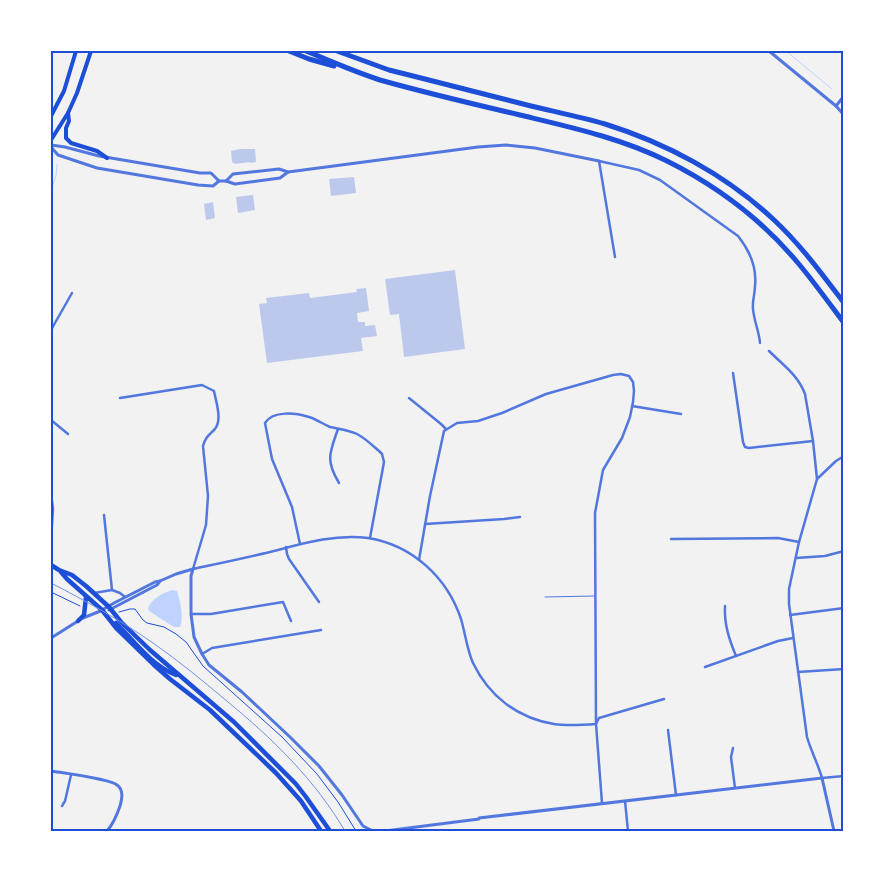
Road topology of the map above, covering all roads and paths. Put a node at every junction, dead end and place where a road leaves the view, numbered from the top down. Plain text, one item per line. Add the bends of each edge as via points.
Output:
1 (76, 51) edge
2 (90, 51) edge
3 (289, 51) edge
4 (306, 51) edge
5 (337, 51) edge
6 (769, 51) edge
7 (370, 76) junction
8 (844, 96) edge
9 (836, 106) junction
10 (68, 113) junction
11 (844, 115) edge
12 (51, 116) edge
13 (51, 140) edge
14 (51, 146) edge
15 (107, 158) junction
16 (599, 161) junction
17 (288, 172) junction
18 (226, 180) junction
19 (219, 181) junction
20 (615, 257) dead end
21 (72, 293) dead end
22 (844, 303) edge
23 (844, 323) edge
24 (51, 330) edge
25 (760, 343) dead end
26 (769, 351) dead end
27 (733, 373) dead end
28 (120, 398) dead end
29 (409, 398) dead end
30 (632, 406) junction
31 (681, 414) dead end
32 (51, 420) edge
33 (338, 428) junction
34 (446, 430) junction
35 (68, 434) dead end
36 (813, 441) junction
37 (844, 456) edge
38 (817, 479) junction
39 (339, 483) dead end
40 (52, 500) edge
41 (104, 515) dead end
42 (520, 517) dead end
43 (425, 524) junction
44 (370, 539) junction
45 (671, 539) dead end
46 (51, 540) edge
47 (799, 542) junction
48 (300, 544) junction
49 (286, 547) junction
50 (844, 551) edge
51 (796, 558) junction
52 (419, 560) junction
53 (51, 565) edge
54 (59, 570) junction
55 (193, 570) junction
56 (160, 581) junction
57 (112, 590) junction
58 (51, 592) edge
59 (94, 593) junction
60 (596, 596) junction
61 (86, 597) junction
62 (125, 597) junction
63 (545, 597) dead end
64 (319, 602) dead end
65 (725, 606) dead end
66 (82, 607) dead end
67 (109, 608) junction
68 (844, 608) edge
69 (102, 610) junction
70 (124, 611) dead end
71 (191, 614) junction
72 (790, 615) junction
73 (78, 621) junction
74 (292, 621) dead end
75 (321, 630) dead end
76 (51, 638) edge
77 (793, 638) junction
78 (202, 654) junction
79 (736, 656) junction
80 (705, 668) dead end
81 (844, 669) edge
82 (798, 672) junction
83 (180, 676) junction
84 (664, 699) dead end
85 (596, 724) junction
86 (668, 730) dead end
87 (733, 748) dead end
88 (51, 771) edge
89 (71, 775) junction
90 (844, 776) edge
91 (822, 778) junction
92 (734, 788) junction
93 (676, 795) junction
94 (625, 801) junction
95 (602, 803) junction
96 (62, 806) dead end
97 (107, 831) edge
98 (321, 831) edge
99 (330, 831) edge
100 (356, 831) edge
101 (373, 831) edge
102 (385, 831) edge
103 (628, 831) edge
104 (834, 831) edge

1 - 12 main road via 64,91
2 - 10 main road via 78,93
3 - 7 highway
4 - 7 highway
5 - 22 highway via 398,72 604,124 677,153 735,188 773,219 800,247
6 - 9 street
7 - 23 highway via 605,137 667,161 749,214 798,262
8 - 9 street
9 - 11 street
10 - 13 main road
10 - 15 main road via 66,138
14 - 15 street via 65,146
14 - 19 street via 58,155 97,168 198,185 213,186
15 - 19 street via 211,174
16 - 17 street via 506,145
16 - 20 street
16 - 25 street via 639,170 660,180 738,236 746,246 754,269 752,306
17 - 18 street via 280,169 233,174
17 - 18 street via 280,178 235,184
18 - 19 street
21 - 24 street
26 - 36 street via 798,378 805,394
27 - 36 street via 745,447
28 - 55 street via 202,385 214,391 218,422 203,446 208,496 206,525
29 - 34 street
30 - 31 street
30 - 34 street via 633,382 629,376 621,374 546,394 478,421 456,423
30 - 60 street via 622,438 600,481 595,513
32 - 35 street
33 - 39 street via 330,459 332,472
33 - 44 street via 357,434 382,454 384,462
33 - 48 street via 294,414 272,416 265,423 272,459 292,507
34 - 43 street
36 - 38 street
37 - 38 street
38 - 47 street
40 - 46 street
41 - 57 street
42 - 43 street
43 - 52 street
44 - 48 street via 349,537
44 - 52 street via 397,547
45 - 47 street via 778,538
47 - 51 street
48 - 49 street
49 - 55 street
49 - 64 street via 289,559
50 - 51 street
51 - 72 street via 789,589
52 - 85 street via 450,595 473,664 501,701 514,711 536,720 555,724
53 - 54 main road
54 - 59 main road via 72,575
54 - 61 main road
55 - 56 street
55 - 71 street
56 - 62 street
56 - 67 street
57 - 59 street
57 - 62 street
58 - 66 path
59 - 67 main road
60 - 63 lane
60 - 85 street
61 - 69 main road
61 - 73 main road via 84,615
62 - 67 street
65 - 79 street via 728,635
67 - 69 street
67 - 83 main road
68 - 72 street
69 - 73 street
69 - 83 main road via 161,667
69 - 98 main road via 154,665 210,710 276,773 301,801
70 - 100 path via 135,609 147,623 164,627 186,642 203,666 317,774
71 - 74 street via 211,614 283,602
71 - 78 street via 194,637
72 - 77 street
73 - 76 street
75 - 78 street via 212,648
77 - 79 street
77 - 82 street
78 - 101 street via 319,766 362,826
79 - 80 street
81 - 82 street
82 - 91 street via 807,737
83 - 99 main road via 281,768
84 - 85 street via 600,718
85 - 95 street
86 - 93 street
87 - 92 street
88 - 89 street
89 - 96 street
89 - 97 street via 119,786 122,800
90 - 91 street
91 - 92 street
91 - 104 street
92 - 93 street
93 - 94 street
94 - 95 street
94 - 103 street
95 - 102 street

